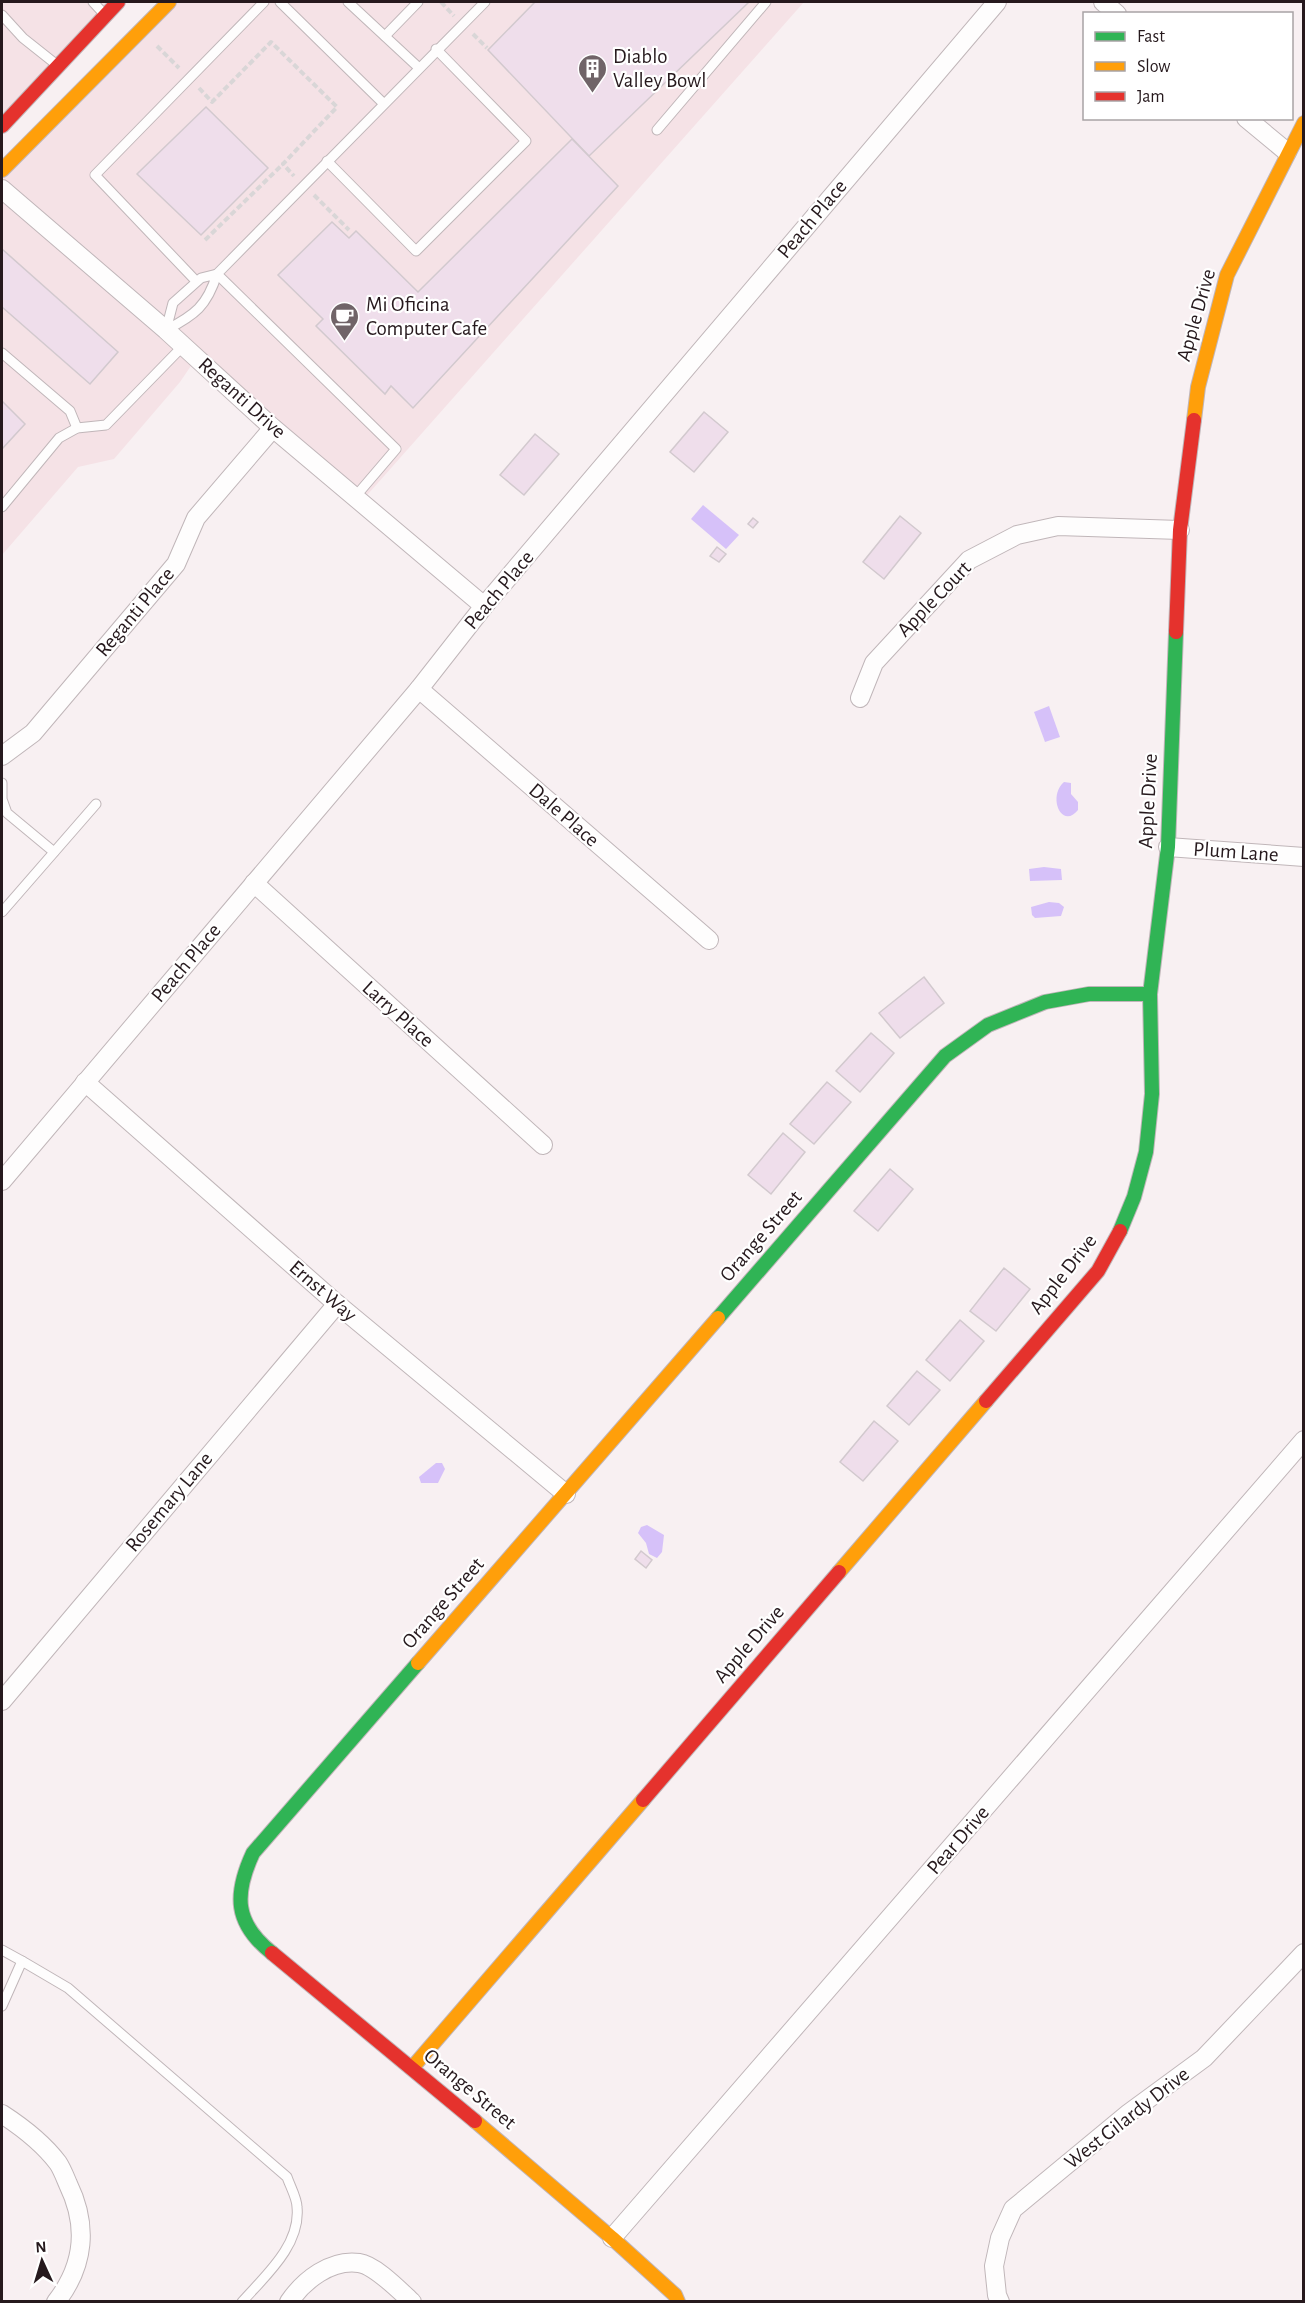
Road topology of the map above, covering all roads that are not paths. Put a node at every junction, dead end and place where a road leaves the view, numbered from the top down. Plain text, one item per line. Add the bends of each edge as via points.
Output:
1 (93, 2) edge
2 (118, 2) edge
3 (169, 2) edge
4 (264, 2) edge
5 (280, 2) edge
6 (348, 2) edge
7 (418, 2) edge
8 (485, 2) edge
9 (766, 2) edge
10 (997, 2) edge
11 (1103, 2) edge
12 (1116, 12) edge
13 (2, 15) edge
14 (105, 15) junction
15 (385, 36) junction
16 (436, 50) junction
17 (58, 66) junction
18 (418, 67) junction
19 (383, 103) junction
20 (1248, 120) edge
21 (3, 123) edge
22 (1304, 123) edge
23 (657, 130) dead end
24 (1287, 152) junction
25 (327, 161) junction
26 (2, 170) edge
27 (2, 189) edge
28 (217, 274) junction
29 (196, 281) junction
30 (166, 330) junction
31 (183, 346) junction
32 (2, 353) edge
33 (77, 428) junction
34 (273, 428) junction
35 (355, 497) junction
36 (2, 507) edge
37 (1180, 530) junction
38 (484, 606) junction
39 (420, 689) junction
40 (860, 698) dead end
41 (2, 756) edge
42 (2, 783) edge
43 (96, 804) dead end
44 (1168, 847) junction
45 (54, 852) junction
46 (1304, 857) edge
47 (254, 883) junction
48 (2, 912) edge
49 (709, 940) dead end
50 (1150, 994) junction
51 (86, 1082) junction
52 (543, 1145) dead end
53 (2, 1181) edge
54 (337, 1304) junction
55 (1304, 1440) edge
56 (566, 1494) junction
57 (2, 1701) edge
58 (2, 1950) edge
59 (1304, 1953) edge
60 (22, 1961) junction
61 (2, 2006) edge
62 (412, 2068) junction
63 (2, 2114) edge
64 (612, 2238) junction
65 (56, 2301) edge
66 (242, 2301) edge
67 (289, 2301) edge
68 (412, 2301) edge
69 (678, 2301) edge
70 (1000, 2301) edge

1 - 14 lane
2 - 14 street
3 - 26 street
4 - 29 lane via 95,175
5 - 19 lane
6 - 15 lane
7 - 15 lane
8 - 16 lane
9 - 23 lane
10 - 38 street, Peach Place
11 - 12 street
13 - 17 lane
14 - 17 street
15 - 18 lane
16 - 18 lane
16 - 25 lane via 526,141 416,251
17 - 21 street
18 - 19 lane
19 - 25 lane
20 - 24 street
22 - 24 street, Apple Drive
24 - 37 street, Apple Drive via 1227,275 1198,387
25 - 28 lane
27 - 30 street, Reganti Drive
28 - 29 lane
28 - 30 lane via 211,293 191,317
28 - 35 lane via 396,449
29 - 30 lane via 173,303
30 - 31 street, Reganti Drive
31 - 33 lane via 106,425
31 - 34 street, Reganti Drive
32 - 33 lane via 70,411
33 - 36 lane via 59,438
34 - 35 street, Reganti Drive
34 - 41 street, Reganti Place via 196,518 176,564 33,733
35 - 38 street, Reganti Drive
37 - 40 street, Apple Court via 1058,526 1017,535 969,560 874,663
37 - 44 street, Apple Drive
38 - 39 street, Peach Place
39 - 47 street, Peach Place
39 - 49 street, Dale Place
42 - 45 lane via 7,813
43 - 45 lane
44 - 46 street, Plum Lane
44 - 50 street, Apple Drive
45 - 48 lane
47 - 51 street, Peach Place
47 - 52 street, Larry Place
50 - 56 street, Orange Street via 1089,994 1045,1002 988,1025 945,1056
50 - 62 street, Apple Drive via 1152,1094 1146,1152 1134,1197 1117,1239 1098,1271
51 - 53 street, Peach Place
51 - 54 street, Ernst Way
54 - 56 street, Ernst Way
54 - 57 street, Rosemary Lane
55 - 64 street, Pear Drive
56 - 62 street, Orange Street via 253,1852 243,1875 239,1897 244,1920 265,1948
58 - 60 lane
59 - 70 street, West Gilardy Drive via 1204,2058 1129,2113 1013,2209 1000,2238 994,2266
60 - 61 lane
60 - 66 lane via 68,1988 286,2177 297,2207 294,2235
62 - 64 street, Orange Street
63 - 65 street via 25,2130 58,2163 78,2209 82,2229 80,2251
64 - 69 street, Orange Street
67 - 68 street via 299,2288 333,2264 361,2263

